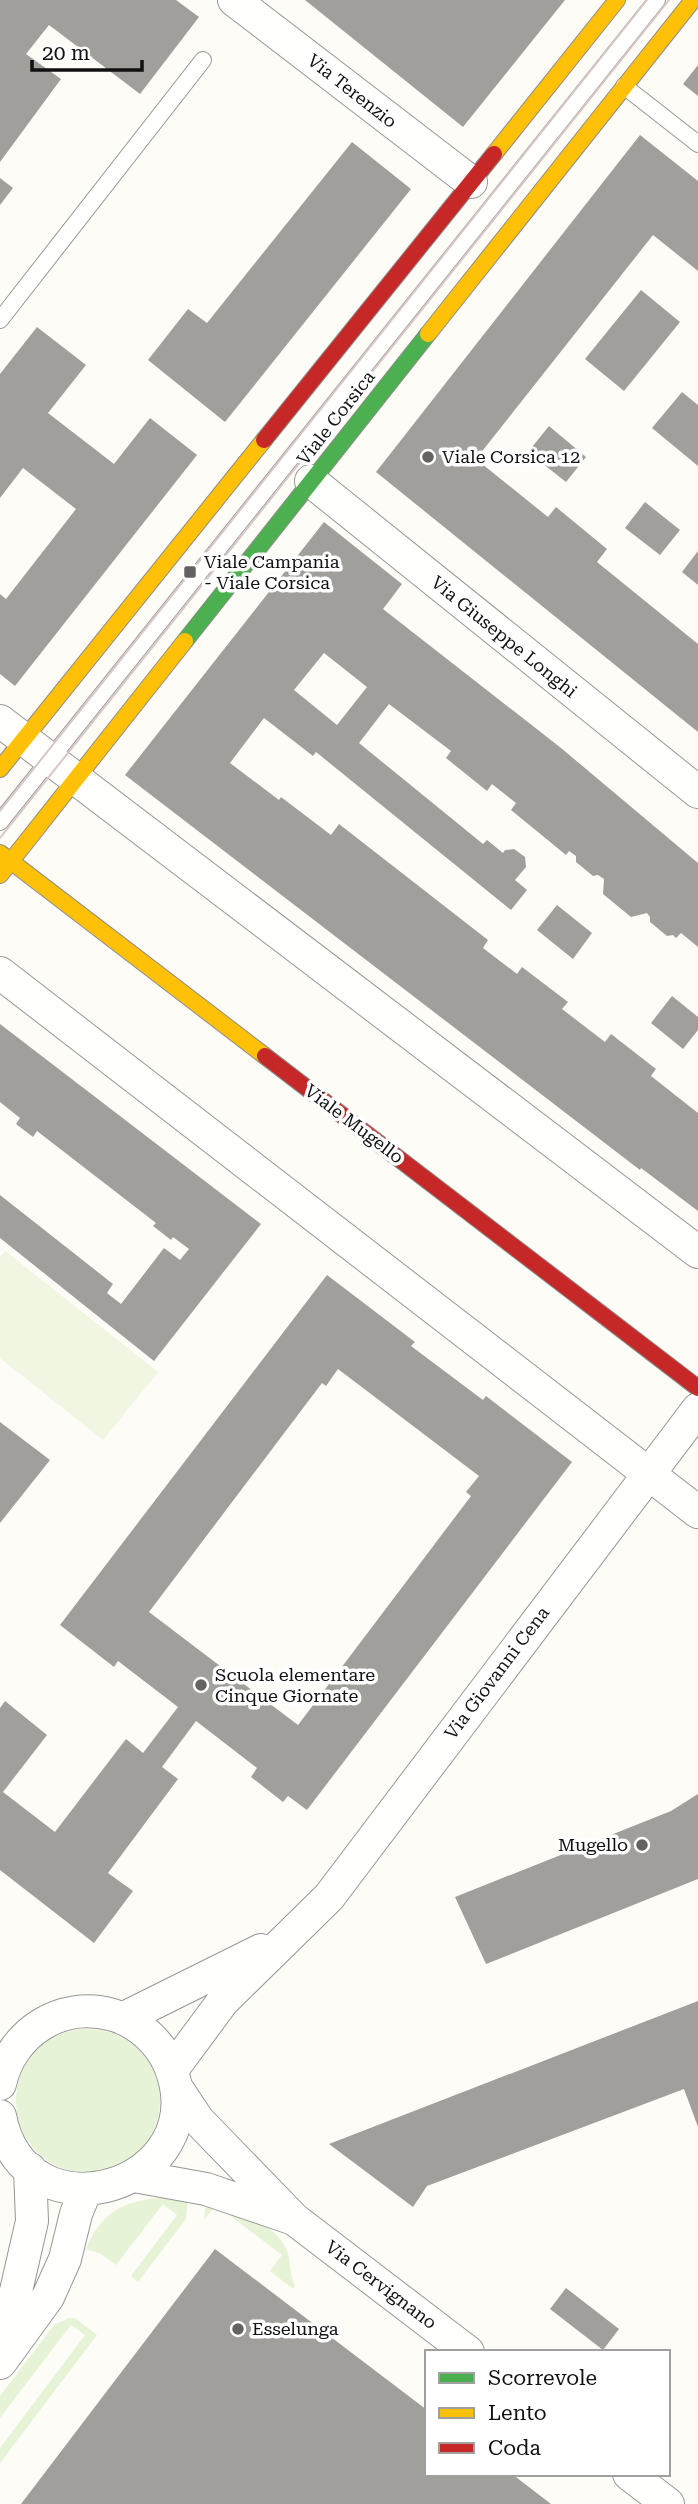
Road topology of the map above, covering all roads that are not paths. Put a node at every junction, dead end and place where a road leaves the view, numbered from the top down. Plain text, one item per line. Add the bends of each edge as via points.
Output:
1 (234, 0) edge
2 (617, 0) edge
3 (657, 0) edge
4 (693, 0) edge
5 (202, 60) dead end
6 (624, 86) junction
7 (698, 144) edge
8 (471, 182) junction
9 (0, 320) edge
10 (311, 481) junction
11 (12, 730) edge
12 (0, 769) edge
13 (62, 769) junction
14 (698, 792) edge
15 (0, 822) edge
16 (5, 857) edge
17 (0, 875) edge
18 (0, 973) edge
19 (698, 1252) edge
20 (698, 1388) edge
21 (698, 1409) edge
22 (649, 1474) junction
23 (698, 1512) edge
24 (293, 1933) junction
25 (124, 2018) junction
26 (7, 2052) edge
27 (175, 2080) junction
28 (0, 2084) edge
29 (3, 2132) edge
30 (30, 2169) junction
31 (134, 2176) junction
32 (86, 2189) junction
33 (294, 2218) junction
34 (0, 2336) edge
35 (465, 2350) edge
36 (0, 2363) edge
37 (632, 2476) edge
38 (668, 2504) edge

1 - 8 street, Via Terenzio
2 - 8 main road
3 - 13 lane, Viale Corsica
4 - 6 main road, Viale Corsica
5 - 9 lane
6 - 7 lane
6 - 10 main road, Viale Corsica
8 - 11 main road
10 - 13 main road, Viale Corsica
10 - 14 street, Via Giuseppe Longhi
11 - 12 main road
11 - 13 street
13 - 15 lane
13 - 16 main road, Viale Corsica
13 - 19 street
16 - 17 main road, Viale Corsica
16 - 20 main road, Viale Mugello
18 - 22 street
21 - 22 street, Via Giovanni Cena
22 - 23 street
22 - 24 street, Via Giovanni Cena via 329,1897
24 - 25 street, Via Giovanni Cena
24 - 27 street, Via Giovanni Cena via 223,2001
25 - 26 street via 92,2011 70,2013 39,2025
25 - 27 street via 155,2041
26 - 28 street
27 - 31 street, Via Giovanni Cena via 174,2125 165,2145
27 - 33 street, Via Cervignano via 198,2120
29 - 30 street, Via Giovanni Cena
30 - 32 street, Via Giovanni Cena via 59,2185
30 - 34 street via 32,2221
31 - 32 street, Via Giovanni Cena via 114,2186
31 - 33 street, Via Cervignano via 206,2189
32 - 36 street via 48,2297
33 - 35 street, Via Cervignano
37 - 38 street

